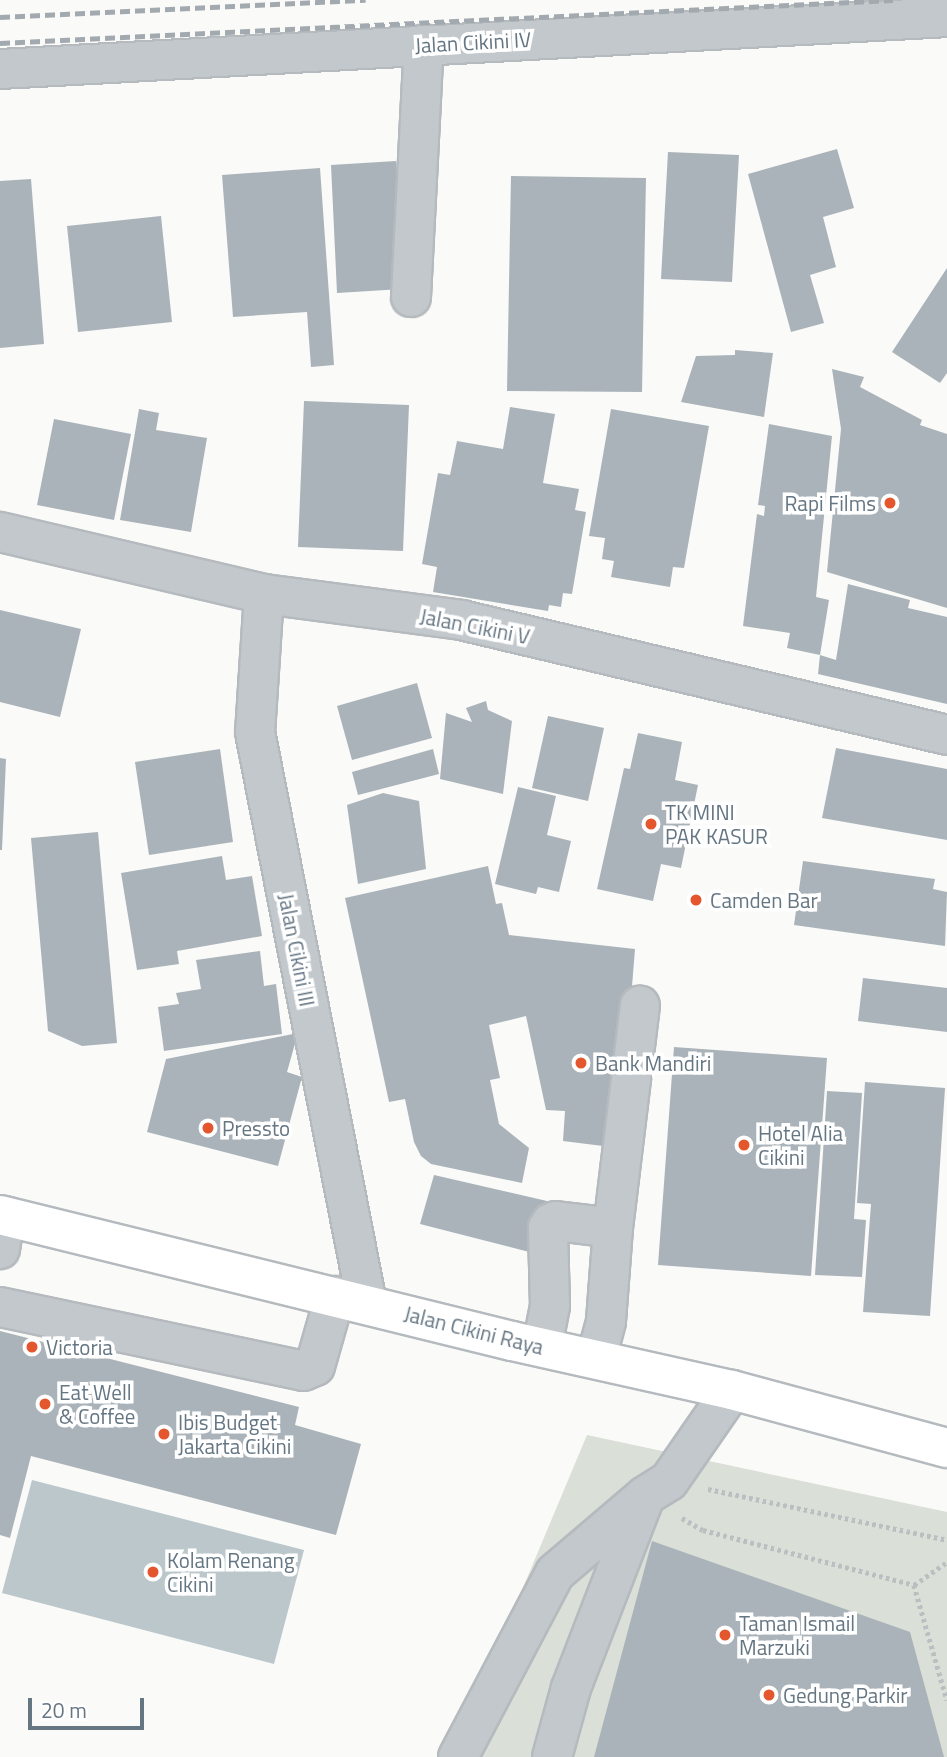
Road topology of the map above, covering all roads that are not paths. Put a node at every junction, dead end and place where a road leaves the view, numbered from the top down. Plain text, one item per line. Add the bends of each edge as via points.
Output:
1 (947, 17) edge
2 (424, 44) junction
3 (0, 69) edge
4 (411, 297) dead end
5 (0, 532) edge
6 (264, 594) junction
7 (947, 734) edge
8 (640, 1006) dead end
9 (2, 1227) edge
10 (613, 1228) junction
11 (351, 1300) junction
12 (0, 1307) edge
13 (542, 1348) junction
14 (596, 1359) junction
15 (732, 1390) junction
16 (947, 1448) edge
17 (657, 1489) junction
18 (458, 1757) edge
19 (552, 1757) edge

1 - 2 street, Jalan Cikini IV
2 - 3 street, Jalan Cikini IV
2 - 4 street
5 - 6 street, Jalan Cikini V
6 - 7 street, Jalan Cikini V via 461,620
6 - 11 street, Jalan Cikini III via 255,732
8 - 10 street
9 - 11 main road, Jalan Cikini Raya
10 - 13 street via 556,1221 548,1228 550,1306
10 - 14 street via 606,1321
11 - 12 street via 316,1366 303,1371
11 - 13 main road, Jalan Cikini Raya
13 - 14 main road, Jalan Cikini Raya
14 - 15 main road, Jalan Cikini Raya
15 - 16 main road, Jalan Cikini Raya
15 - 17 street
17 - 18 street via 555,1573
17 - 19 street via 571,1688

